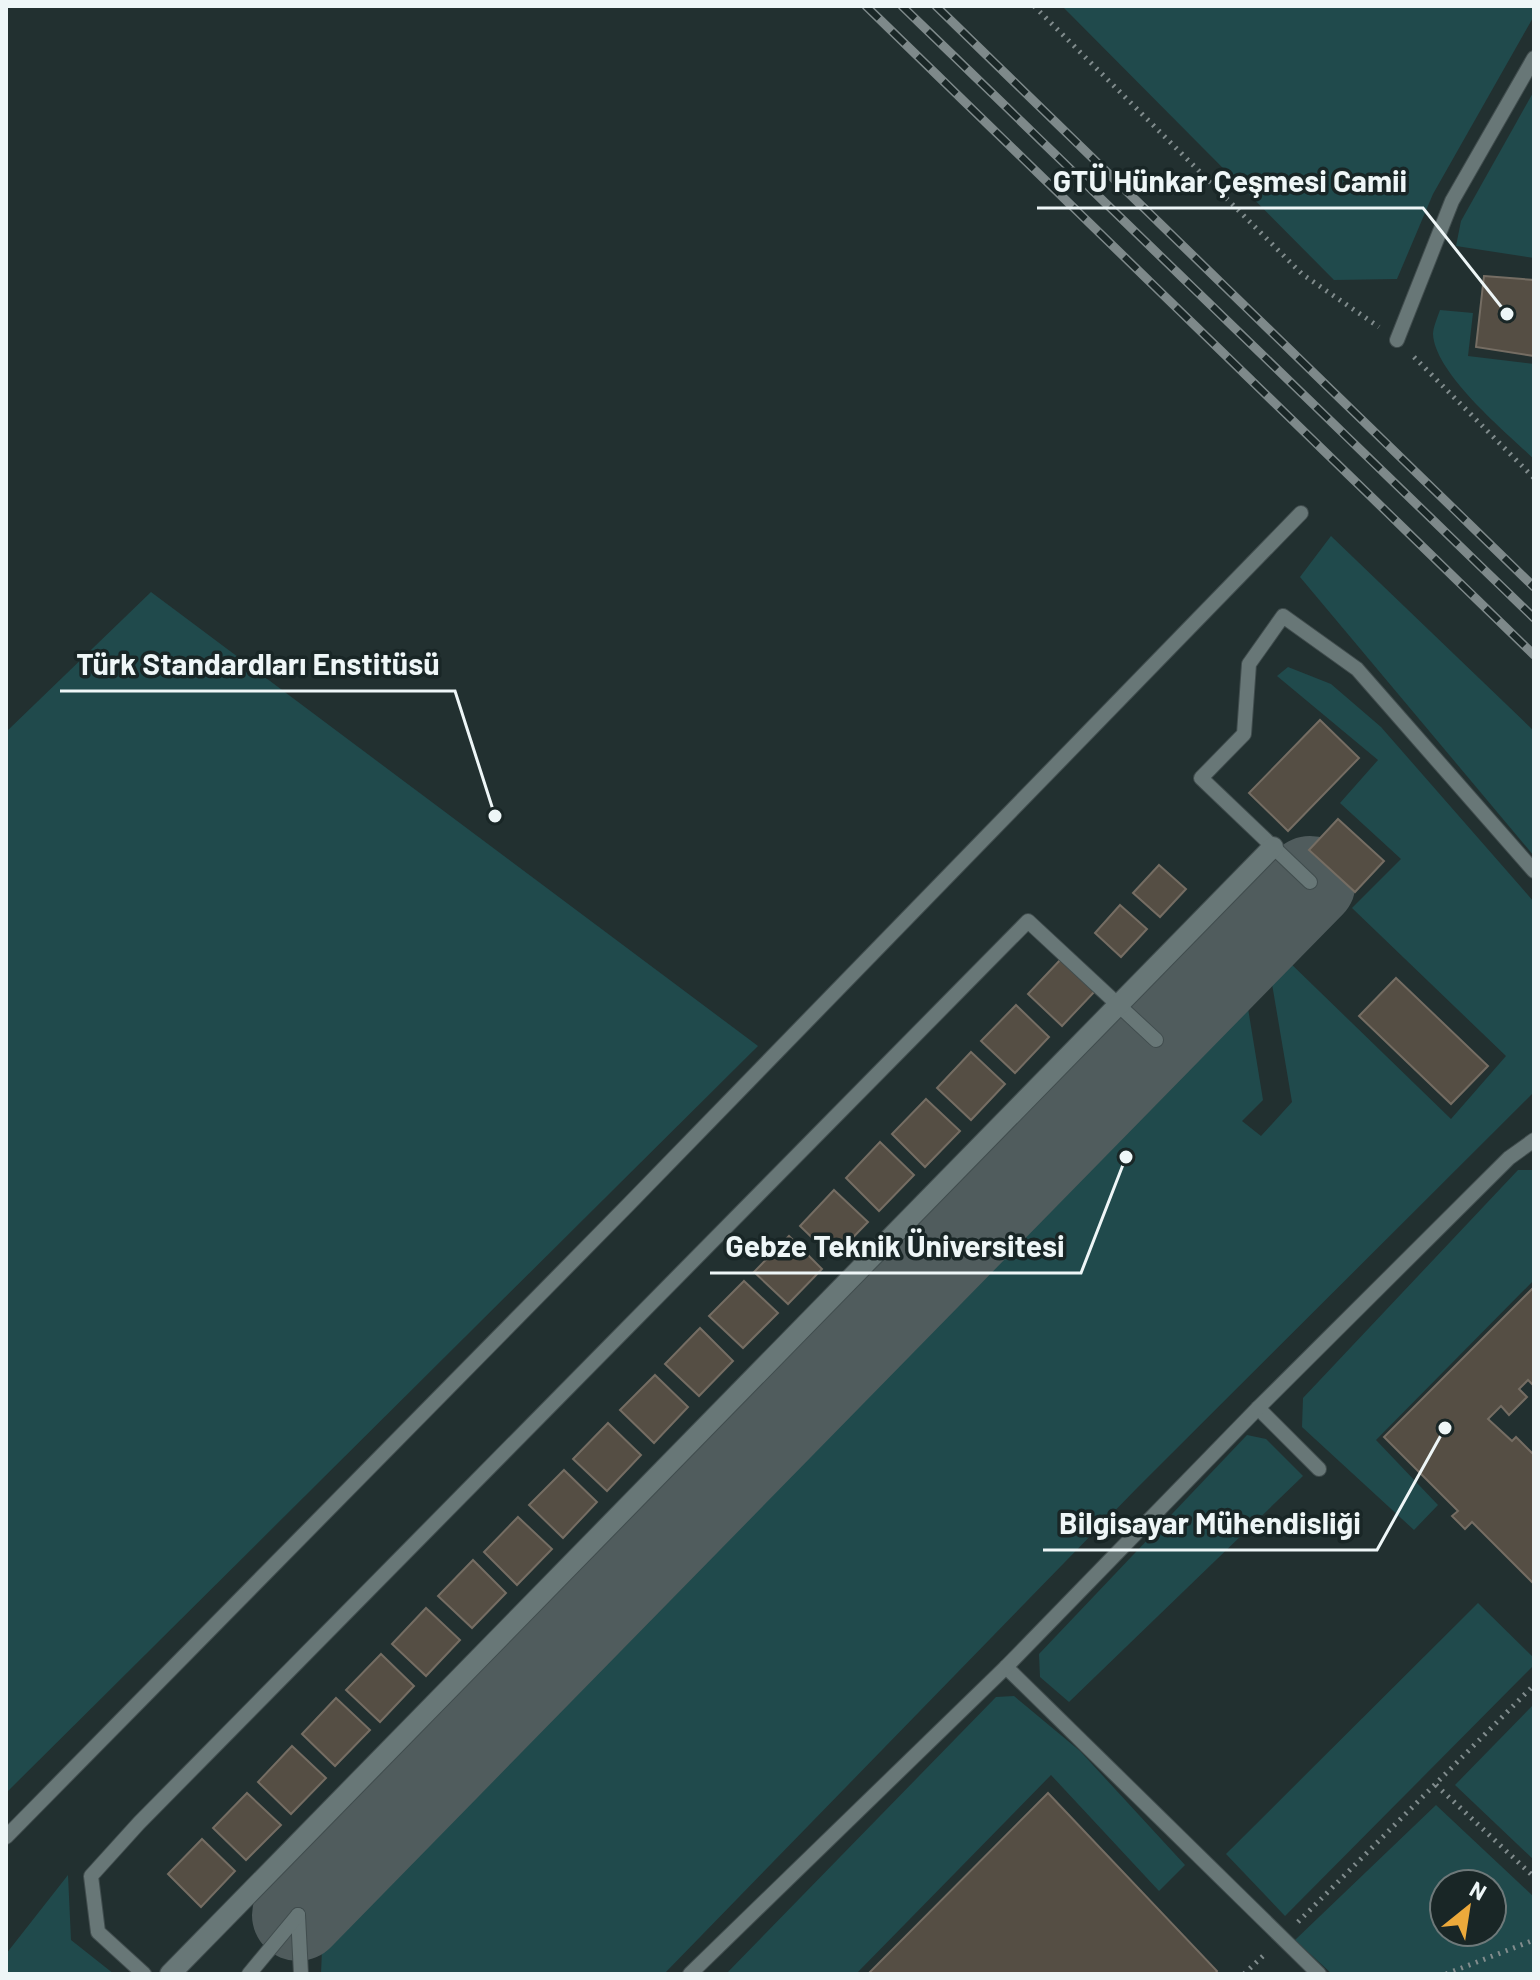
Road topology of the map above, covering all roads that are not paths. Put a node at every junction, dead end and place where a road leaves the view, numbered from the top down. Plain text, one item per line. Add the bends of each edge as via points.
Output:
1 (1534, 58) edge
2 (1397, 340) road end
3 (1301, 513) dead end
4 (1273, 847) junction
5 (1534, 871) edge
6 (1310, 882) dead end
7 (1118, 1005) junction
8 (1156, 1040) dead end
9 (1534, 1140) edge
10 (1258, 1408) junction
11 (1319, 1469) dead end
12 (1006, 1667) junction
13 (6, 1837) edge
14 (144, 1974) edge
15 (170, 1974) edge
16 (249, 1974) edge
17 (301, 1974) edge
18 (690, 1974) edge
19 (1319, 1974) edge

1 - 2 lane via 1452,201
3 - 13 lane
4 - 5 lane via 1201,778 1244,734 1249,664 1283,616 1357,669
4 - 6 lane
4 - 7 street
7 - 8 lane
7 - 14 lane via 1028,921 91,1876 98,1932
7 - 15 street
9 - 10 lane via 1509,1158
10 - 11 lane
10 - 12 lane
12 - 18 lane
12 - 19 lane
16 - 17 lane via 298,1915

